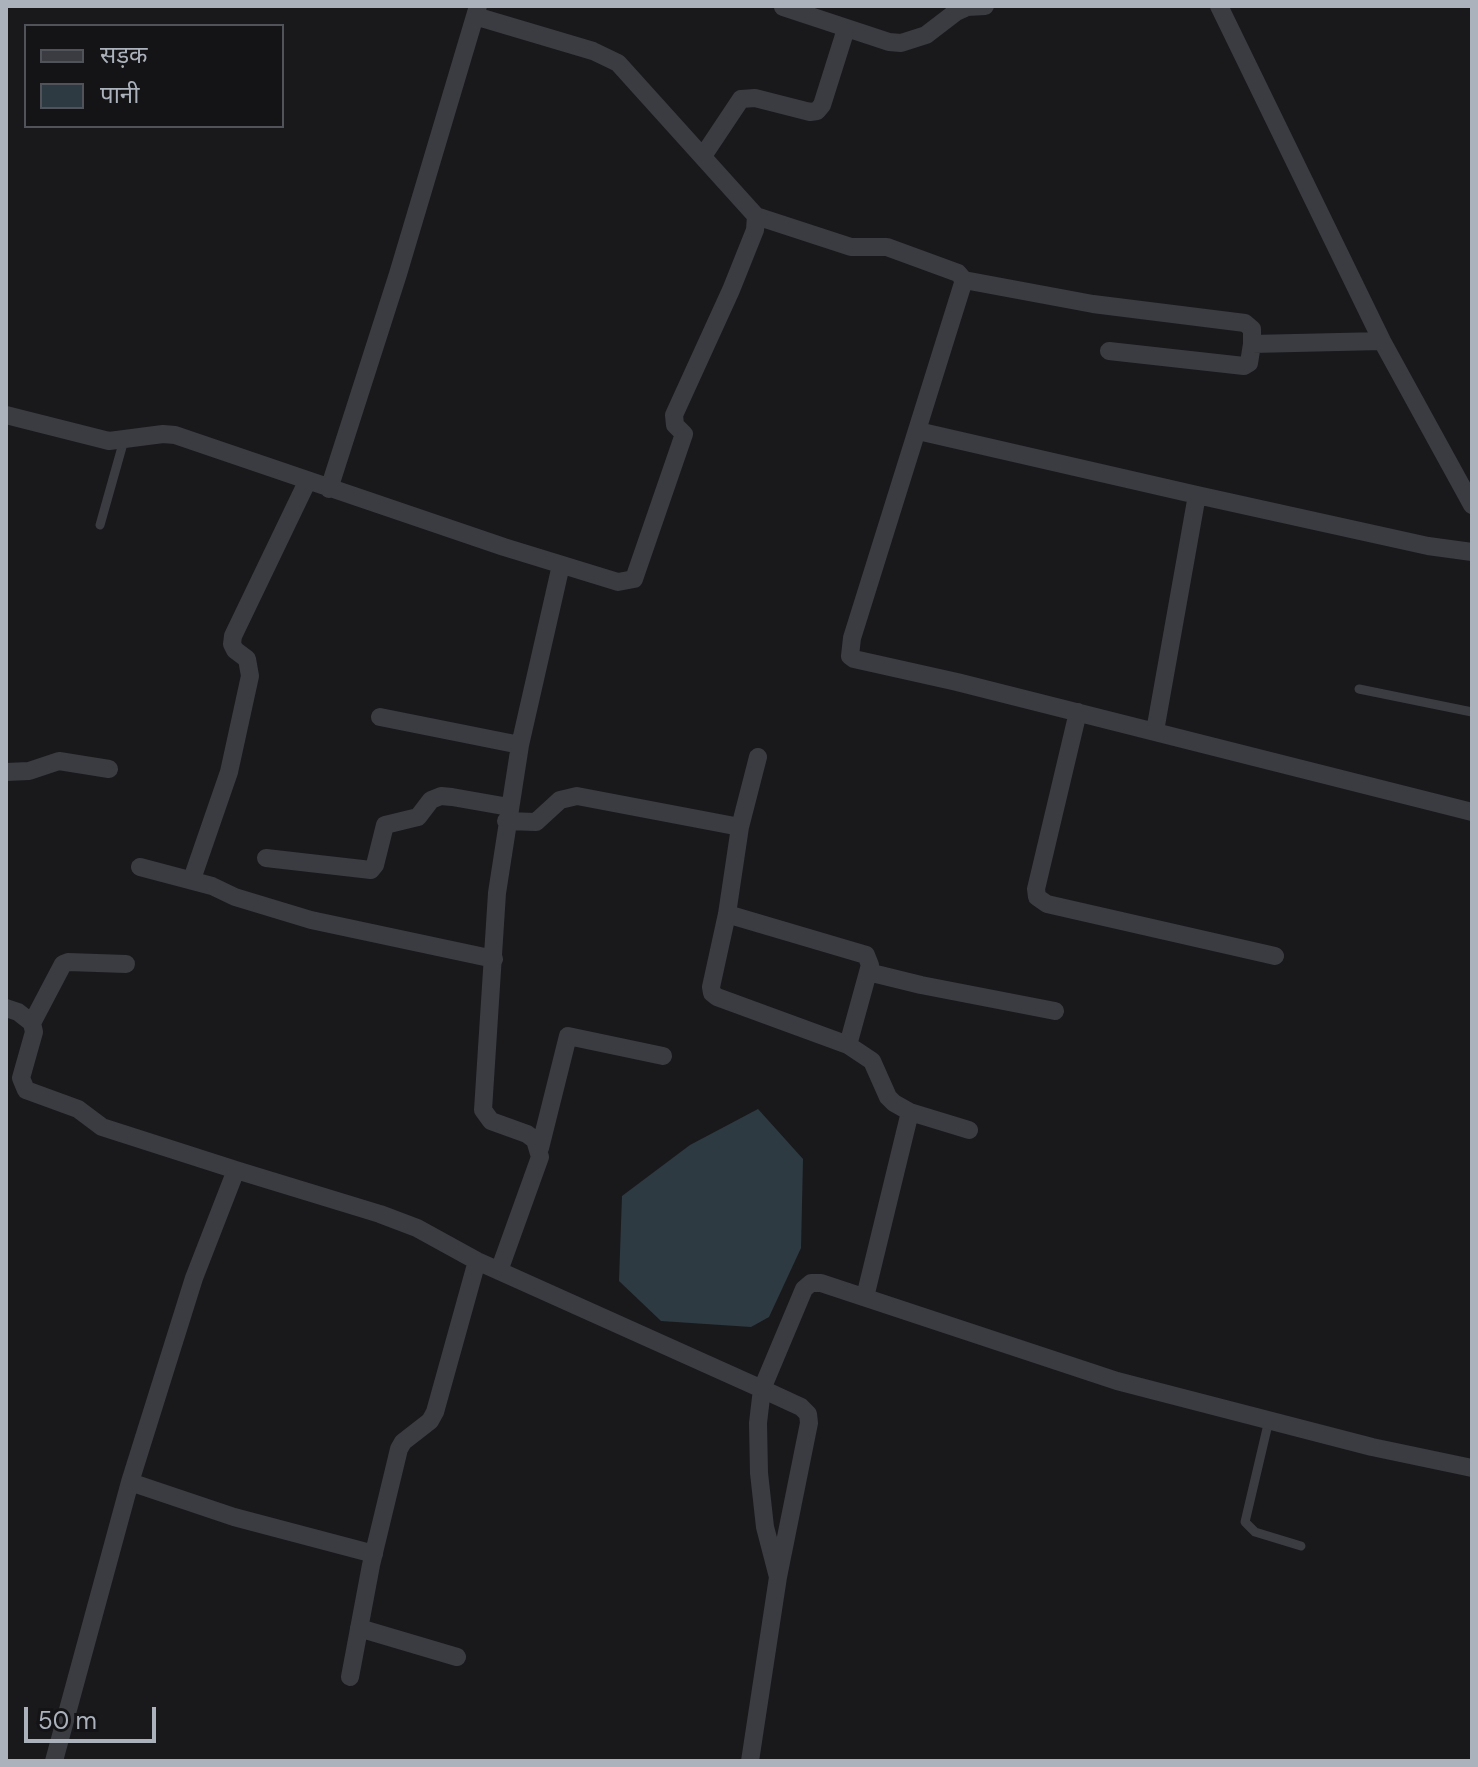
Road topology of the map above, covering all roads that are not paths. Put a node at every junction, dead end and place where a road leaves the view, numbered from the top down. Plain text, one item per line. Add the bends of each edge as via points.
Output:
1 (985, 6) edge
2 (1219, 6) edge
3 (783, 7) edge
4 (476, 11) edge
5 (846, 29) junction
6 (703, 156) junction
7 (756, 216) junction
8 (964, 280) junction
9 (1382, 341) junction
10 (1252, 344) junction
11 (1109, 351) dead end
12 (6, 415) edge
13 (918, 431) junction
14 (124, 440) junction
15 (307, 482) junction
16 (329, 489) junction
17 (1197, 495) junction
18 (1472, 505) edge
19 (100, 525) dead end
20 (1472, 552) edge
21 (561, 565) junction
22 (1359, 689) dead end
23 (1078, 712) junction
24 (1472, 712) edge
25 (380, 717) dead end
26 (1155, 731) junction
27 (520, 745) junction
28 (758, 757) dead end
29 (109, 769) dead end
30 (6, 772) edge
31 (1472, 812) edge
32 (507, 814) junction
33 (740, 827) junction
34 (266, 858) dead end
35 (140, 867) dead end
36 (192, 879) junction
37 (727, 914) junction
38 (1275, 956) dead end
39 (494, 959) junction
40 (126, 964) dead end
41 (868, 972) junction
42 (6, 1008) edge
43 (1055, 1011) dead end
44 (32, 1023) junction
45 (848, 1045) junction
46 (663, 1056) dead end
47 (910, 1112) junction
48 (969, 1130) dead end
49 (540, 1148) junction
50 (236, 1170) junction
51 (477, 1261) junction
52 (499, 1271) junction
53 (865, 1297) junction
54 (762, 1389) junction
55 (1269, 1420) junction
56 (1472, 1468) edge
57 (130, 1482) junction
58 (1301, 1546) dead end
59 (374, 1554) junction
60 (778, 1577) junction
61 (359, 1628) junction
62 (457, 1657) dead end
63 (350, 1677) dead end
64 (54, 1761) edge
65 (750, 1761) edge

1 - 5 street via 967,7 926,35 901,43
2 - 9 street
3 - 5 street
4 - 6 street via 618,63
4 - 16 street
5 - 6 street via 817,111 741,99
6 - 7 street
7 - 8 street via 851,247 887,247 958,273
7 - 21 street via 731,290 674,415 684,434 634,579 618,582
8 - 10 street via 1093,304 1245,323 1252,329
8 - 13 street
9 - 10 street
9 - 18 street
10 - 11 street via 1244,366
12 - 14 street via 92,438
13 - 17 street
13 - 23 street via 850,656
14 - 15 street via 175,435
14 - 19 lane
15 - 16 street
15 - 36 street via 233,636 232,644 247,659 250,676 229,772
16 - 21 street
17 - 20 street
17 - 26 street
21 - 27 street
22 - 24 lane
23 - 26 street
23 - 38 street via 1037,897 1047,904
25 - 27 street
26 - 31 street
27 - 32 street
28 - 33 street
29 - 30 street via 59,761
32 - 33 street via 536,822 560,800 577,796
32 - 34 street via 452,797 431,800 418,817 385,825 371,870
32 - 39 street
33 - 37 street
35 - 36 street
36 - 39 street via 311,920
37 - 41 street via 866,955
37 - 45 street via 712,993
39 - 49 street via 483,1110 491,1121 527,1134
40 - 44 street via 63,964
41 - 43 street
41 - 45 street
42 - 44 street
44 - 50 street via 21,1078 26,1090 78,1109 102,1127
45 - 47 street via 872,1061 888,1097
46 - 49 street via 568,1036
47 - 48 street
47 - 53 street
49 - 52 street
50 - 51 street via 380,1214
50 - 57 street via 194,1278
51 - 52 street
51 - 59 street via 435,1412 399,1449
52 - 54 street
53 - 54 street via 821,1283 804,1289
53 - 55 street via 1117,1381
54 - 60 street via 759,1473
54 - 60 street via 801,1407 809,1423
55 - 56 street
55 - 58 lane via 1245,1522 1255,1532
57 - 59 street via 234,1517
57 - 64 street
59 - 61 street
60 - 65 street
61 - 62 street
61 - 63 street

